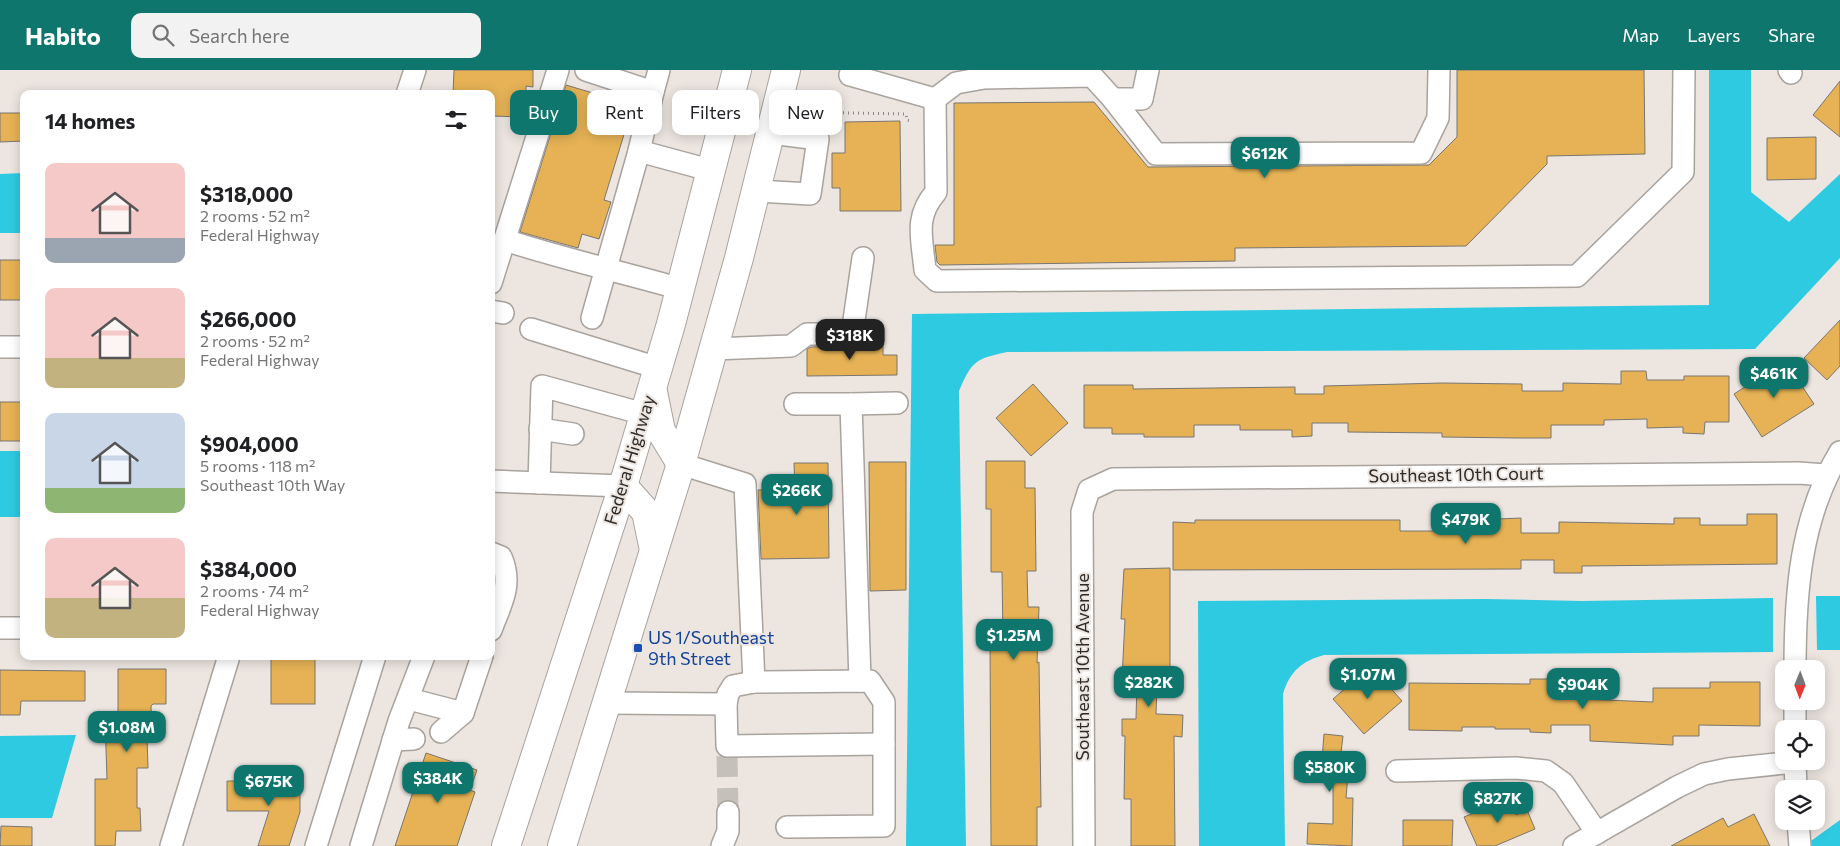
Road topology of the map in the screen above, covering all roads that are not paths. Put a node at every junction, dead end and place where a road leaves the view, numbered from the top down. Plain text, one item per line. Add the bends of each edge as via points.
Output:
1 (415, 70) edge
2 (558, 70) edge
3 (586, 70) edge
4 (659, 70) edge
5 (737, 70) edge
6 (786, 70) edge
7 (852, 70) edge
8 (1148, 70) edge
9 (1439, 70) edge
10 (1684, 70) edge
11 (985, 74) edge
12 (408, 90) edge
13 (647, 90) edge
14 (654, 90) edge
15 (781, 90) edge
16 (935, 99) junction
17 (1113, 99) junction
18 (643, 135) edge
19 (770, 135) edge
20 (787, 135) edge
21 (639, 151) junction
22 (713, 171) junction
23 (756, 191) junction
24 (505, 240) junction
25 (863, 258) dead end
26 (606, 268) junction
27 (495, 271) edge
28 (681, 288) junction
29 (592, 318) dead end
30 (531, 329) dead end
31 (0, 347) edge
32 (20, 347) edge
33 (714, 349) junction
34 (655, 378) junction
35 (897, 403) dead end
36 (795, 404) dead end
37 (851, 404) junction
38 (644, 414) junction
39 (540, 429) junction
40 (573, 434) dead end
41 (1840, 452) edge
42 (681, 464) junction
43 (1826, 475) junction
44 (495, 481) edge
45 (539, 483) junction
46 (623, 486) junction
47 (1089, 490) joint
48 (495, 554) edge
49 (654, 554) junction
50 (495, 619) edge
51 (0, 628) edge
52 (20, 628) edge
53 (228, 660) edge
54 (374, 660) edge
55 (423, 660) edge
56 (481, 660) edge
57 (1795, 660) edge
58 (860, 681) junction
59 (754, 682) junction
60 (409, 700) junction
61 (607, 703) junction
62 (726, 704) junction
63 (463, 713) junction
64 (441, 732) dead end
65 (414, 739) dead end
66 (393, 740) junction
67 (884, 744) junction
68 (1775, 764) edge
69 (1397, 771) dead end
70 (728, 812) tunnel mouth
71 (787, 827) dead end
72 (1799, 830) edge
73 (1597, 832) junction
74 (1800, 845) edge
75 (171, 846) edge
76 (316, 846) edge
77 (361, 846) edge
78 (506, 846) edge
79 (562, 846) edge
80 (722, 846) edge
81 (1084, 846) edge
82 (1574, 846) edge

1 - 12 street
2 - 24 street
3 - 13 street
4 - 14 street
5 - 22 main road, Federal Highway
6 - 15 main road
7 - 16 street via 850,75
8 - 17 street via 1142,99
9 - 17 street via 1438,118 1421,153 1156,154
10 - 16 street via 1683,172 1577,276 937,281 925,270 921,221 926,204 936,192
11 - 16 street via 956,83
11 - 17 street via 1092,76
18 - 21 street
19 - 23 main road
20 - 23 street via 818,139 810,194
21 - 22 street
21 - 26 street
22 - 28 main road, Federal Highway
23 - 33 main road
24 - 26 street via 581,264
24 - 27 street
25 - 33 street via 852,334 807,334 791,346
26 - 28 street
26 - 29 street
28 - 34 main road, Federal Highway
30 - 34 street
31 - 32 street
33 - 42 main road
34 - 38 main road, Federal Highway
34 - 42 main road via 661,431
35 - 37 street
36 - 37 street
37 - 58 street
38 - 39 street via 542,386
38 - 46 main road, Federal Highway
39 - 40 street
39 - 45 street
41 - 43 street
42 - 49 main road
42 - 59 street via 746,484
43 - 47 street, Southeast 10th Court via 1113,479
43 - 57 street via 1809,525 1798,578
44 - 45 street
45 - 46 street
46 - 49 main road via 646,512
46 - 78 main road, Federal Highway
47 - 81 street, Southeast 10th Avenue via 1082,512
48 - 50 street via 501,556 508,582
49 - 61 main road
51 - 52 street
53 - 75 street
54 - 76 street
55 - 60 street
56 - 63 street
58 - 59 street
58 - 67 street via 870,680 884,702
59 - 62 street via 733,686
60 - 63 street
60 - 66 street
61 - 62 street
61 - 79 main road
62 - 67 street via 727,751
63 - 64 street
65 - 66 street
66 - 77 street
67 - 71 street via 884,826
68 - 73 street via 1704,774
69 - 73 street via 1516,768 1546,771 1563,783
70 - 80 street via 728,831
72 - 74 street
73 - 82 street

